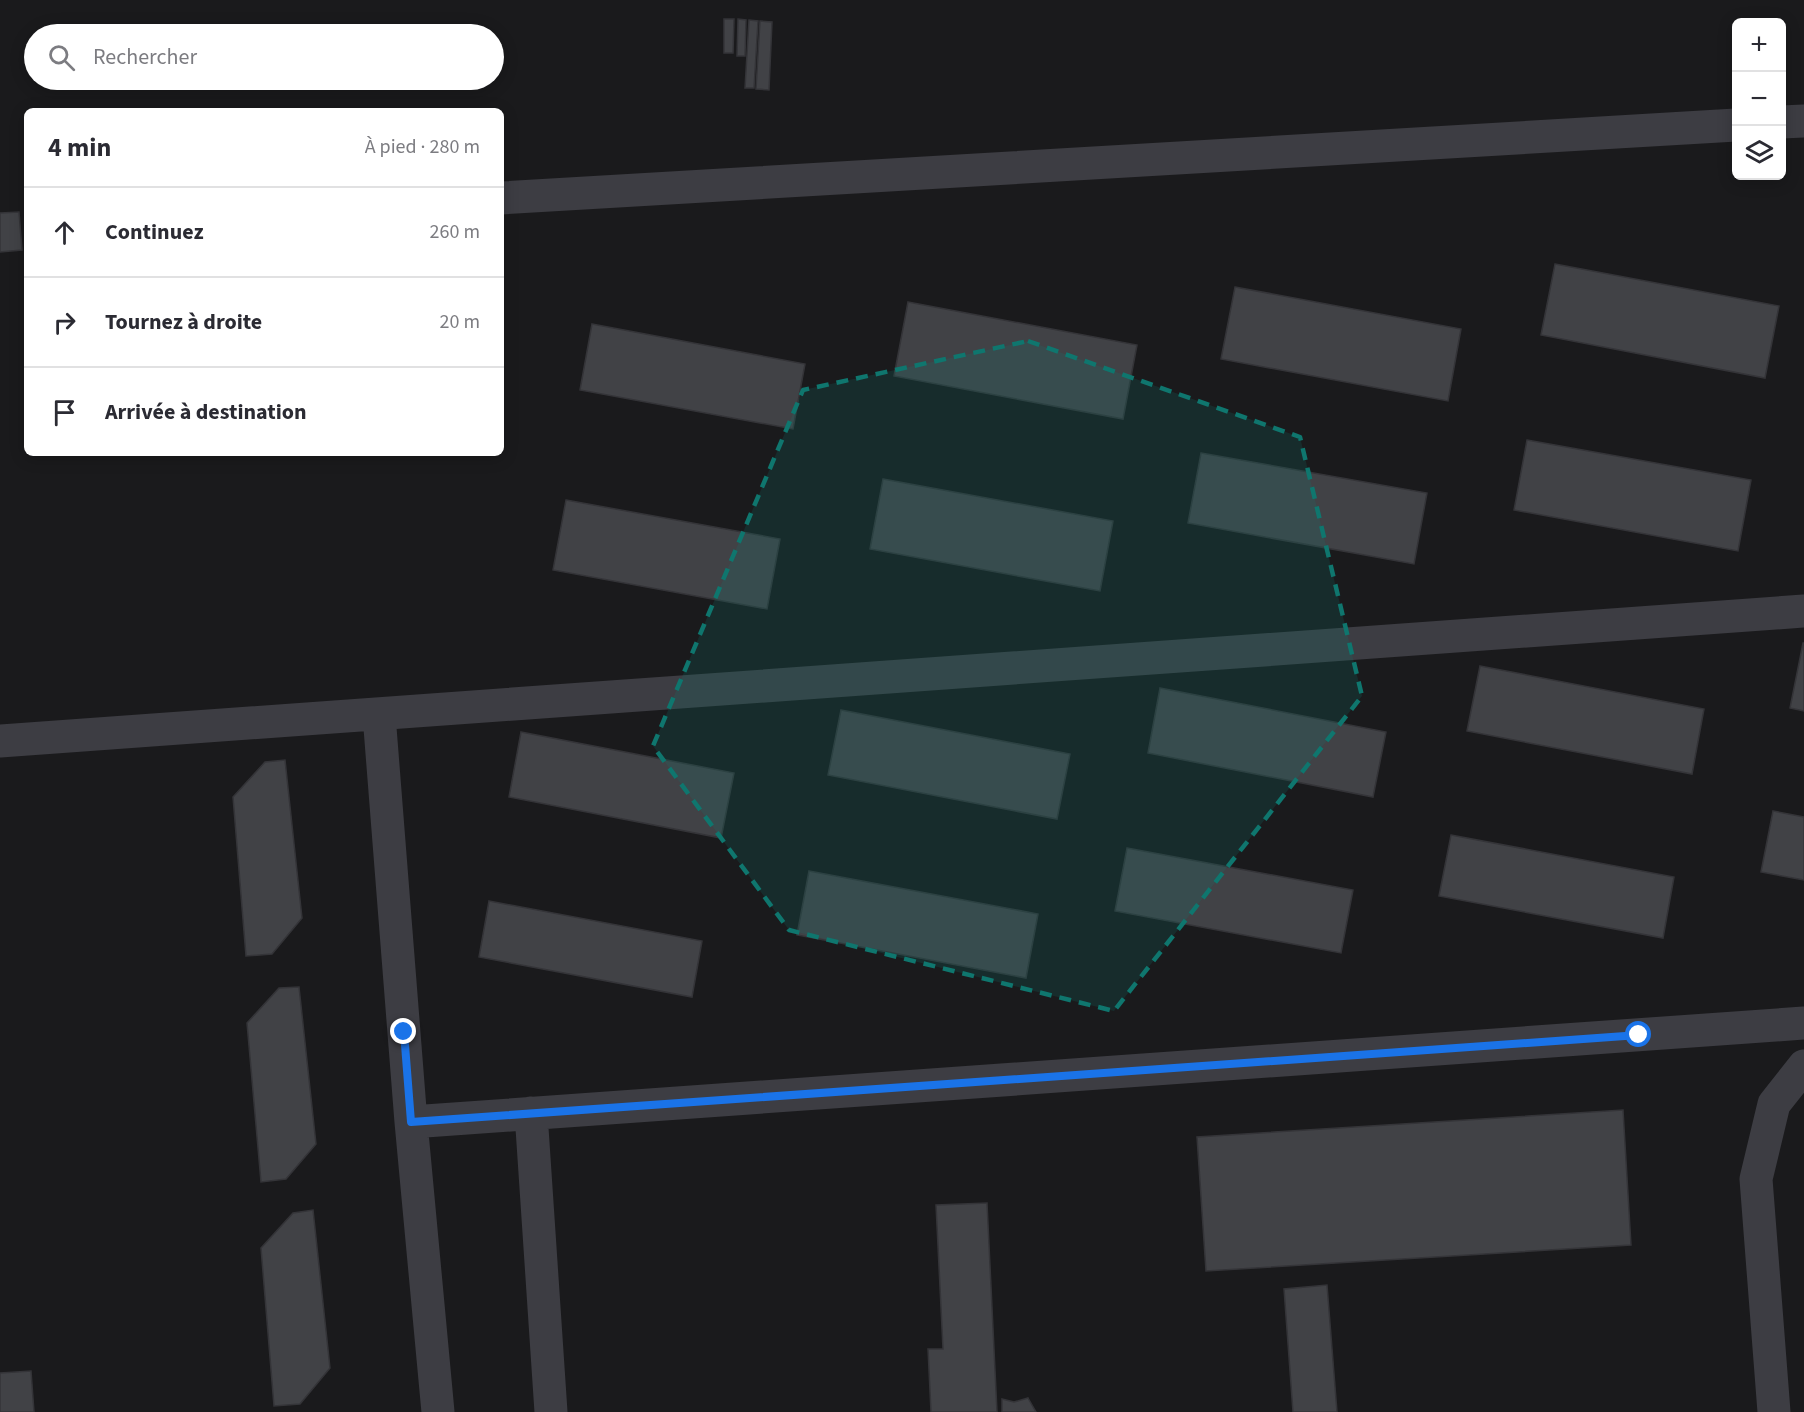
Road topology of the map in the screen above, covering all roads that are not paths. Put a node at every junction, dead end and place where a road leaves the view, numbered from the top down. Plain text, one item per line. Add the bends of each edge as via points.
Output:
1 (1804, 121) edge
2 (1786, 122) edge
3 (1732, 125) edge
4 (504, 198) edge
5 (1804, 611) edge
6 (379, 715) junction
7 (0, 741) edge
8 (1804, 1023) edge
9 (1804, 1066) edge
10 (531, 1113) junction
11 (411, 1122) junction
12 (438, 1412) edge
13 (550, 1412) edge
14 (1774, 1412) edge

1 - 2 street
3 - 4 street
5 - 6 street
6 - 7 street
6 - 11 street
8 - 10 street
9 - 14 street via 1774,1104 1756,1179
10 - 11 street
10 - 13 street
11 - 12 street

